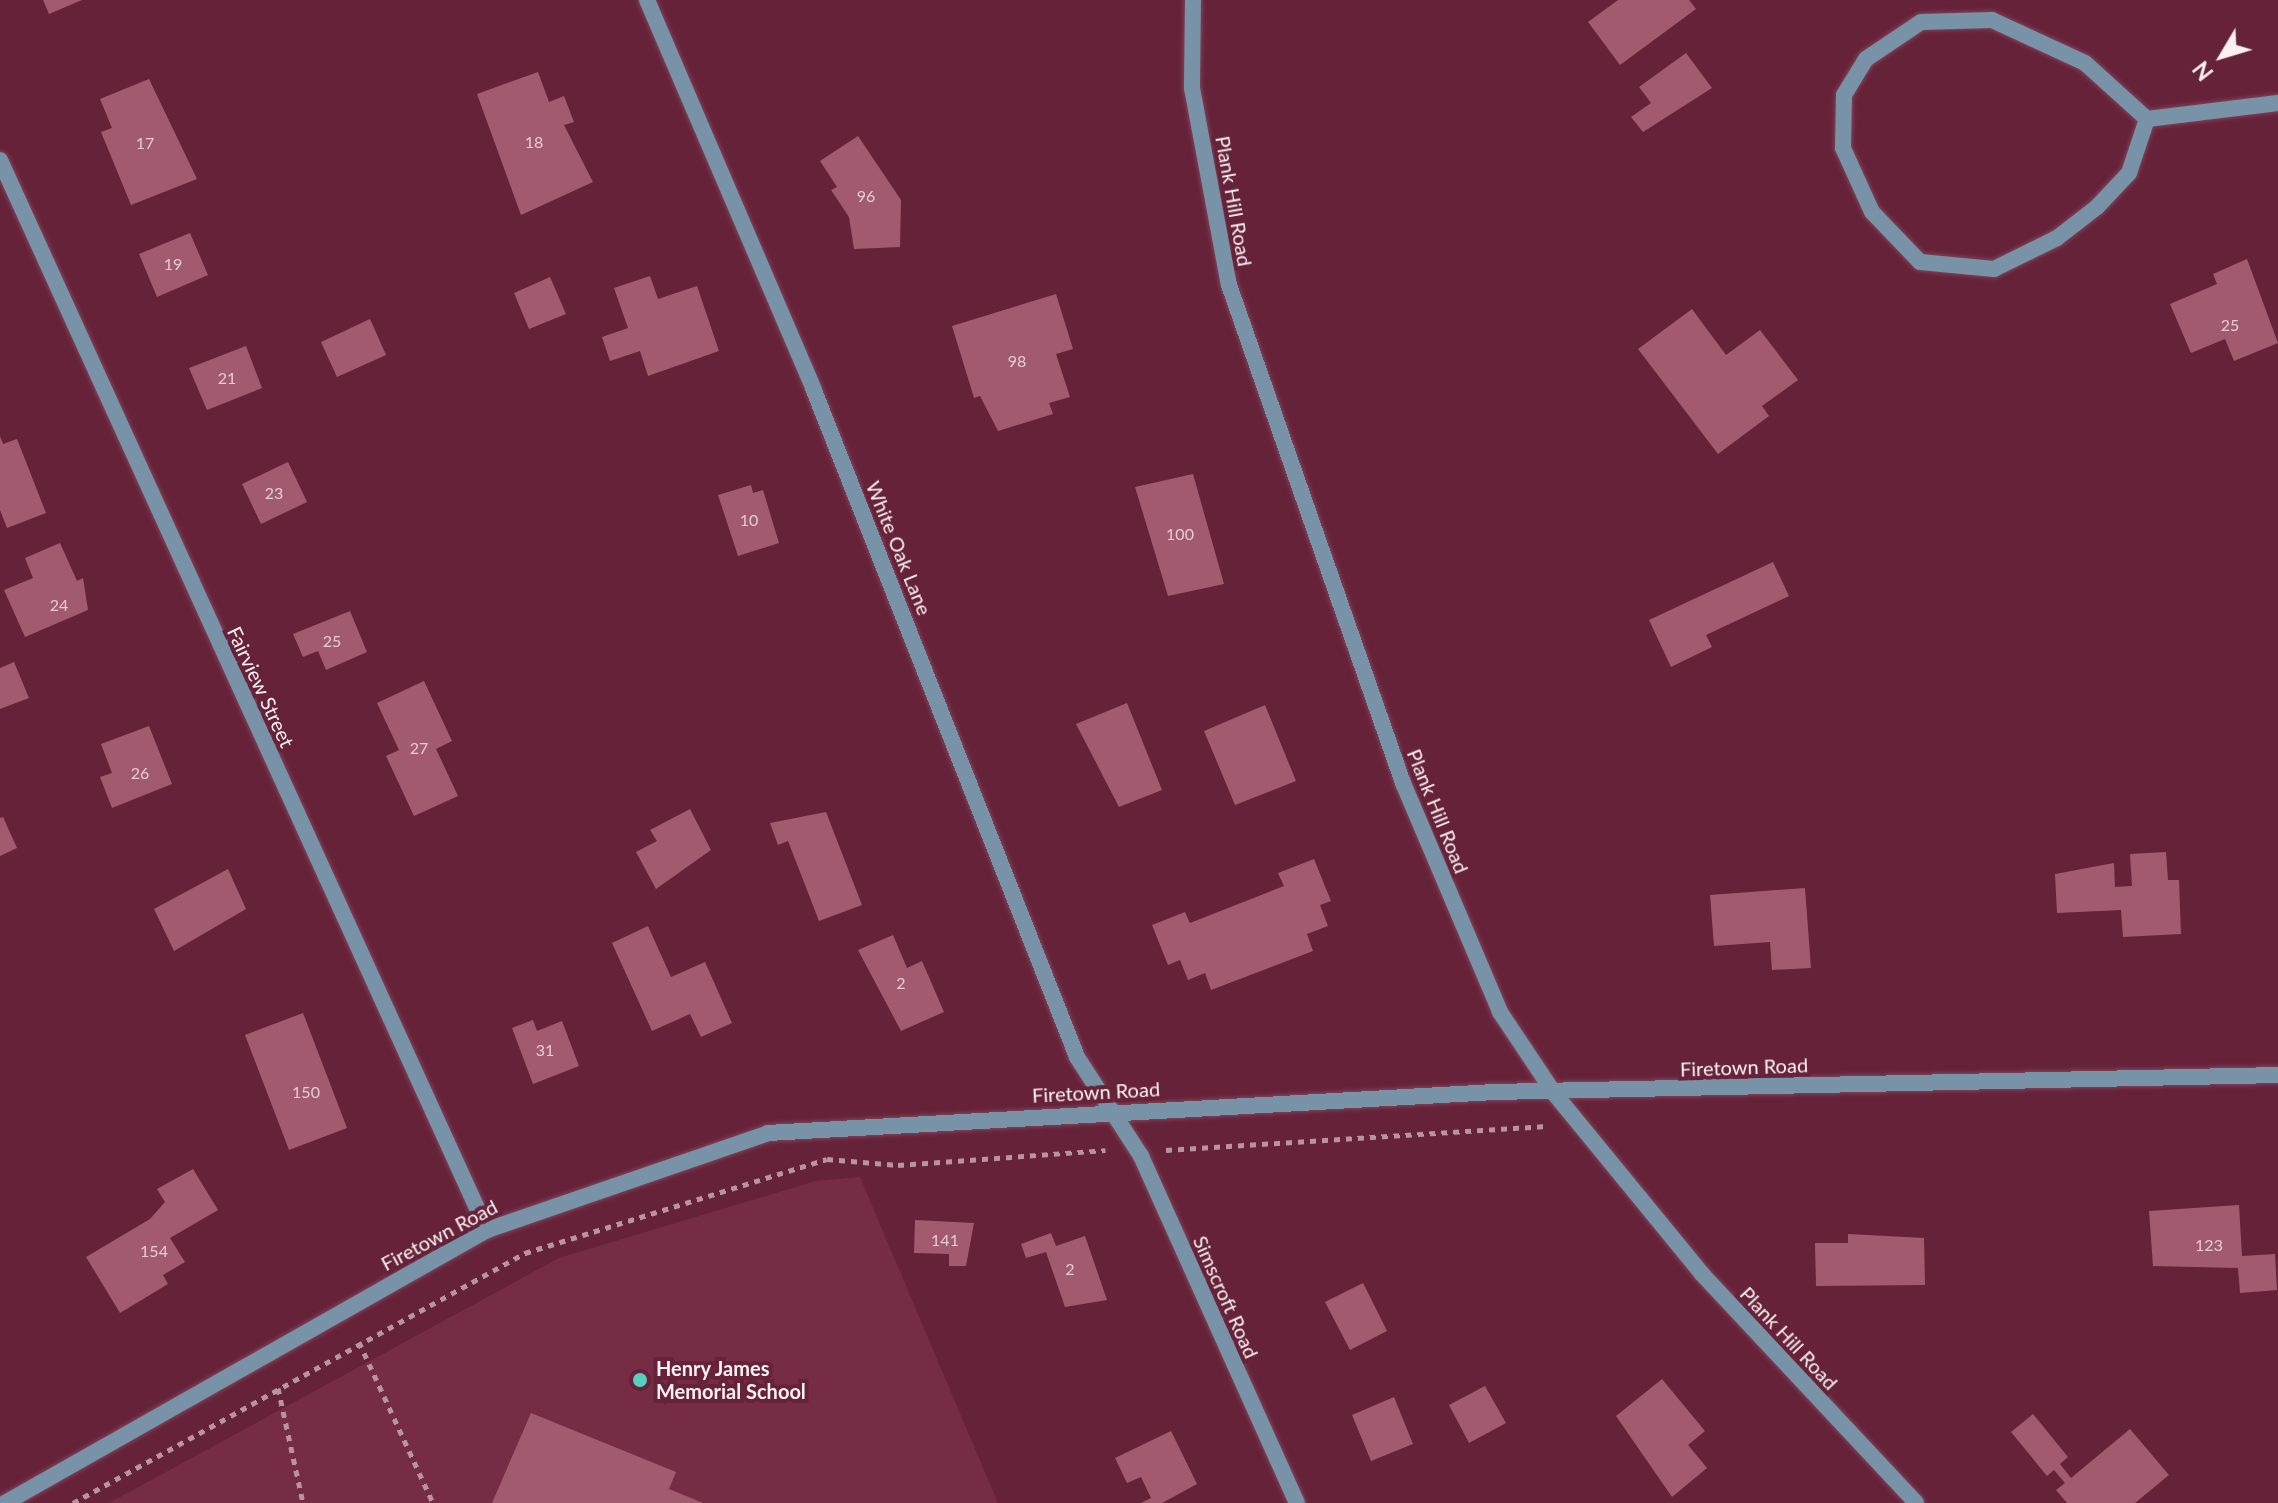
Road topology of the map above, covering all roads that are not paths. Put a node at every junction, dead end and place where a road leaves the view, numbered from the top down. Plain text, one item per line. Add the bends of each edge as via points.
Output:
1 (647, 0) edge
2 (1193, 0) edge
3 (2278, 103) edge
4 (2147, 119) junction
5 (0, 160) edge
6 (2278, 1075) edge
7 (1554, 1093) junction
8 (1112, 1111) junction
9 (487, 1230) junction
10 (5, 1503) edge
11 (1297, 1503) edge
12 (1916, 1503) edge

1 - 8 street, White Oak Lane via 813,388 1077,1057
2 - 7 street, Plank Hill Road via 1192,88 1229,285 1403,783 1500,1012
3 - 4 street
4 - 4 street via 2085,63 1992,20 1921,22 1866,59 1844,95 1843,148 1872,212 1920,262 1994,269 2057,238 2097,207 2129,173
5 - 9 street, Fairview Street
6 - 7 street, Firetown Road
7 - 8 street, Firetown Road
7 - 12 street, Plank Hill Road via 1576,1125
8 - 9 street, Firetown Road via 768,1133
8 - 11 street, Simscroft Road via 1141,1156
9 - 10 street, Firetown Road

